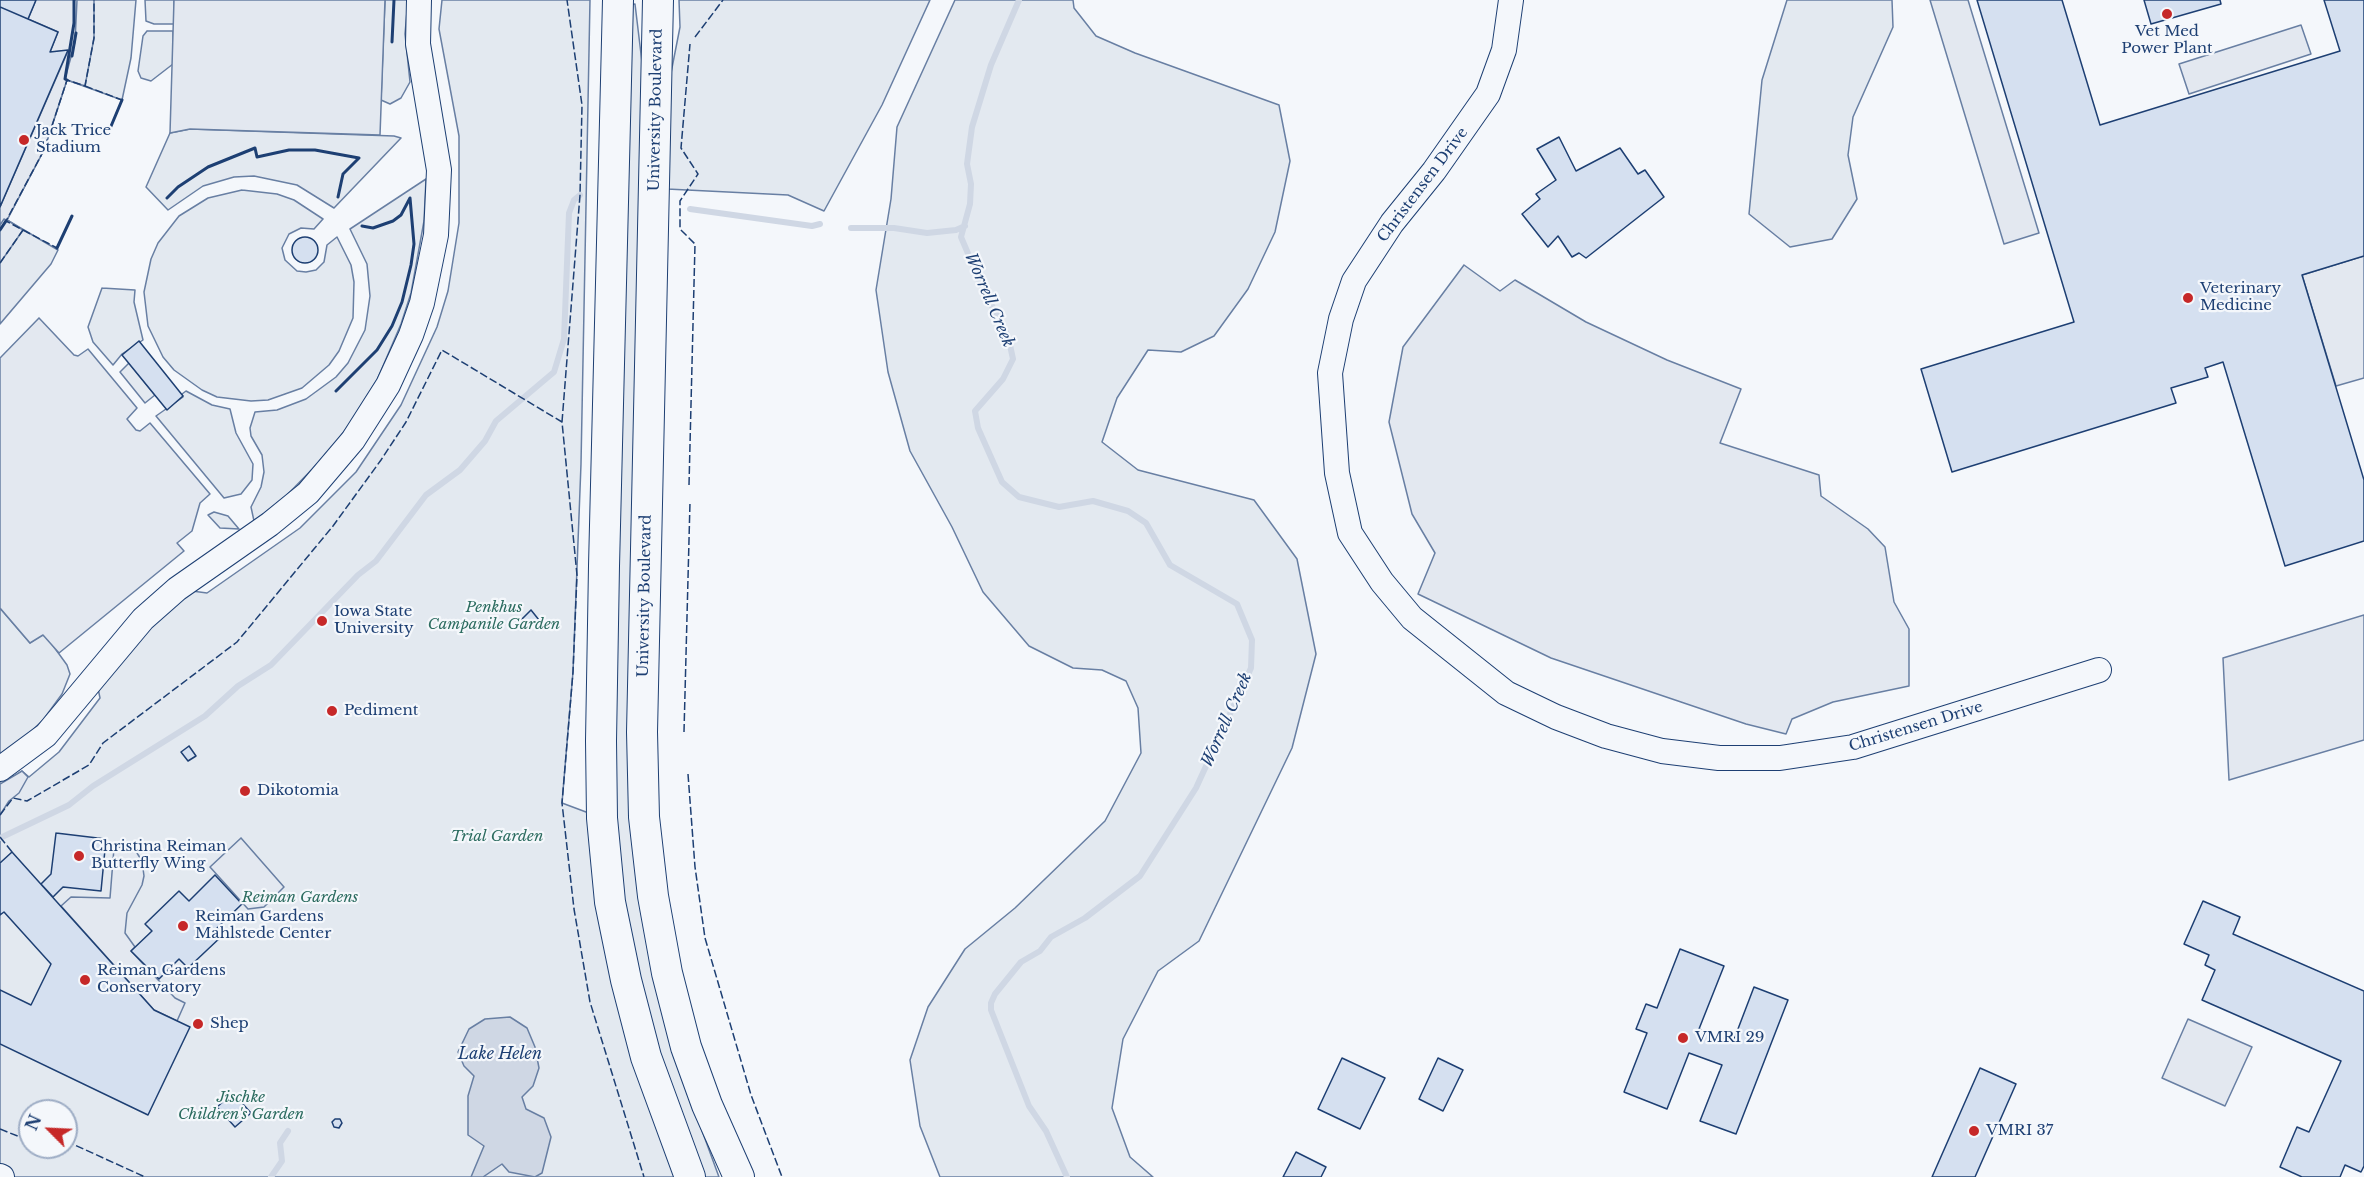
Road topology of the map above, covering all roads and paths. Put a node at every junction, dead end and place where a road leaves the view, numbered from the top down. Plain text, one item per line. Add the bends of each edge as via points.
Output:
1 (419, 0) edge
2 (618, 0) edge
3 (658, 0) edge
4 (1511, 0) edge
5 (2099, 670) dead end
6 (0, 769) edge
7 (690, 1177) edge
8 (739, 1177) edge

1 - 6 street via 418,44 439,170 436,235 422,303 388,385 353,440 308,493 142,619 46,735
2 - 7 main road via 602,818 610,902 629,991 646,1057
3 - 8 main road, University Boulevard via 642,732 644,817 653,896 681,1026 707,1106
4 - 5 street, Christensen Drive via 1504,50 1488,94 1354,281 1330,373 1337,473 1350,533 1382,582 1412,618 1506,693 1556,717 1662,751 1719,758 1780,758 1852,747

